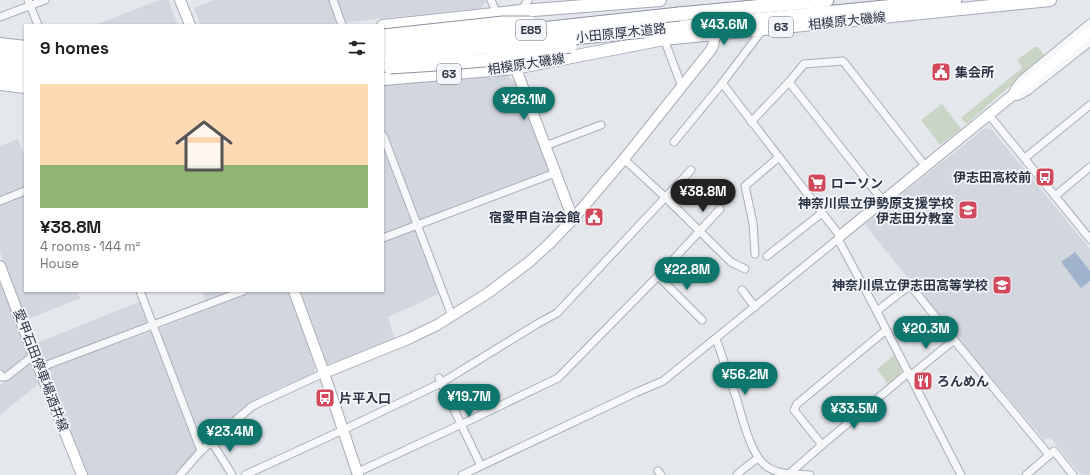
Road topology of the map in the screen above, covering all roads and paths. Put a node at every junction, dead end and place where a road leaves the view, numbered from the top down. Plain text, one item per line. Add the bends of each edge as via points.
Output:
1 (45, 0) edge
2 (180, 0) edge
3 (333, 0) edge
4 (491, 0) edge
5 (528, 0) edge
6 (653, 0) edge
7 (827, 0) edge
8 (955, 0) edge
9 (1050, 0) edge
10 (29, 3) edge
11 (521, 11) junction
12 (497, 14) junction
13 (0, 17) edge
14 (680, 20) junction
15 (1090, 23) edge
16 (38, 24) edge
17 (190, 24) edge
18 (342, 24) edge
19 (579, 25) junction
20 (384, 26) edge
21 (764, 29) junction
22 (1090, 32) edge
23 (715, 34) junction
24 (384, 36) edge
25 (664, 39) junction
26 (1090, 42) edge
27 (0, 44) edge
28 (384, 46) edge
29 (24, 47) edge
30 (0, 53) edge
31 (24, 57) edge
32 (385, 64) edge
33 (0, 65) edge
34 (24, 68) edge
35 (515, 68) junction
36 (0, 75) edge
37 (24, 78) edge
38 (384, 79) edge
39 (789, 82) junction
40 (722, 83) junction
41 (0, 84) edge
42 (24, 87) edge
43 (682, 87) junction
44 (1011, 97) junction
45 (1090, 105) edge
46 (989, 115) junction
47 (751, 122) junction
48 (601, 126) dead end
49 (384, 138) edge
50 (674, 142) dead end
51 (545, 146) junction
52 (779, 157) junction
53 (1025, 158) junction
54 (624, 160) junction
55 (926, 167) junction
56 (1090, 167) edge
57 (691, 170) dead end
58 (555, 173) junction
59 (24, 191) edge
60 (1055, 196) junction
61 (665, 197) junction
62 (0, 201) edge
63 (883, 201) junction
64 (720, 209) dead end
65 (822, 213) junction
66 (573, 219) junction
67 (417, 225) junction
68 (699, 230) junction
69 (1087, 230) edge
70 (839, 237) junction
71 (384, 238) edge
72 (1090, 239) edge
73 (755, 254) dead end
74 (767, 256) dead end
75 (0, 266) edge
76 (745, 269) dead end
77 (658, 276) junction
78 (742, 290) dead end
79 (140, 292) edge
80 (240, 292) edge
81 (294, 292) edge
82 (755, 307) junction
83 (877, 311) junction
84 (452, 316) junction
85 (702, 320) dead end
86 (153, 326) junction
87 (886, 330) junction
88 (716, 339) junction
89 (954, 340) junction
90 (34, 355) junction
91 (39, 368) junction
92 (324, 373) junction
93 (0, 374) edge
94 (909, 374) junction
95 (440, 381) junction
96 (462, 424) junction
97 (343, 430) junction
98 (211, 441) junction
99 (822, 445) junction
100 (201, 451) junction
101 (1049, 455) junction
102 (758, 458) junction
103 (481, 466) junction
104 (358, 474) edge
105 (789, 474) junction
106 (82, 475) edge
107 (180, 475) edge
108 (232, 475) edge
109 (245, 475) edge
110 (462, 475) edge
111 (737, 475) edge
112 (810, 475) edge
113 (961, 475) edge
114 (1026, 475) edge
115 (1073, 475) edge

1 - 10 street
2 - 17 street
3 - 18 street
4 - 12 street
5 - 11 street
6 - 11 main road
7 - 14 highway, 小田原厚木道路 / E85
8 - 14 highway, 小田原厚木道路 / E85
9 - 21 main road, 相模原大磯線 / 63
10 - 13 street
10 - 16 street
11 - 12 main road
12 - 20 main road
12 - 35 street
14 - 19 highway, 小田原厚木道路 / E85, bridge
14 - 32 highway, 小田原厚木道路 / E85, bridge via 594,43 484,60 437,64
15 - 44 street via 1021,80
19 - 24 highway, bridge via 504,23
19 - 28 highway, 小田原厚木道路 / E85, bridge
21 - 23 main road, 相模原大磯線 / 63
21 - 40 street
22 - 44 street
23 - 25 main road, 相模原大磯線 / 63
23 - 43 street via 710,51
25 - 35 main road, 相模原大磯線 / 63
25 - 43 street
26 - 44 street via 1028,91
27 - 29 main road
30 - 31 highway
33 - 34 highway
35 - 38 main road, 相模原大磯線 / 63
35 - 51 street
36 - 37 highway
39 - 47 street
39 - 55 street via 804,64 843,61
39 - 63 street
40 - 47 street
40 - 50 street
41 - 42 main road
43 - 54 street
44 - 46 street
45 - 53 street
46 - 53 street
46 - 55 street
47 - 52 street
48 - 51 street via 586,135
49 - 67 street
51 - 58 street
52 - 65 street
52 - 73 street via 745,186 753,223
53 - 60 street
54 - 61 street
54 - 66 street
55 - 63 street
56 - 60 street
57 - 61 street
58 - 66 street
58 - 67 street
59 - 62 street
60 - 69 street
61 - 68 street
61 - 95 street via 557,313
63 - 70 street
64 - 68 street
65 - 70 street
65 - 74 street
66 - 84 street via 549,244 507,280
67 - 71 street
67 - 84 street
68 - 76 street via 732,262
68 - 77 street
69 - 72 street
70 - 82 street
70 - 83 street
75 - 90 street, 愛甲石田停車場酒井線
77 - 85 street
77 - 96 street via 558,378
78 - 82 street
79 - 86 street
80 - 86 street
81 - 92 street
82 - 88 street
83 - 87 street
83 - 89 street via 910,285
84 - 92 street via 408,339
86 - 91 street
86 - 100 street
87 - 94 street
87 - 99 street via 797,404 794,410
88 - 102 street via 747,433
88 - 103 street via 663,382
89 - 94 street
89 - 101 street
90 - 91 street, 愛甲石田停車場酒井線
90 - 93 street via 6,377
91 - 106 street, 愛甲石田停車場酒井線
92 - 97 street
92 - 98 street via 251,407
94 - 99 street
94 - 113 street
95 - 96 street
95 - 97 street
96 - 103 street
96 - 104 street
97 - 104 street
97 - 109 street
98 - 100 street
98 - 108 street
99 - 105 street
100 - 107 street
101 - 114 street
101 - 115 street via 1054,451
102 - 105 street via 772,470
102 - 111 street
103 - 110 street
105 - 112 street

